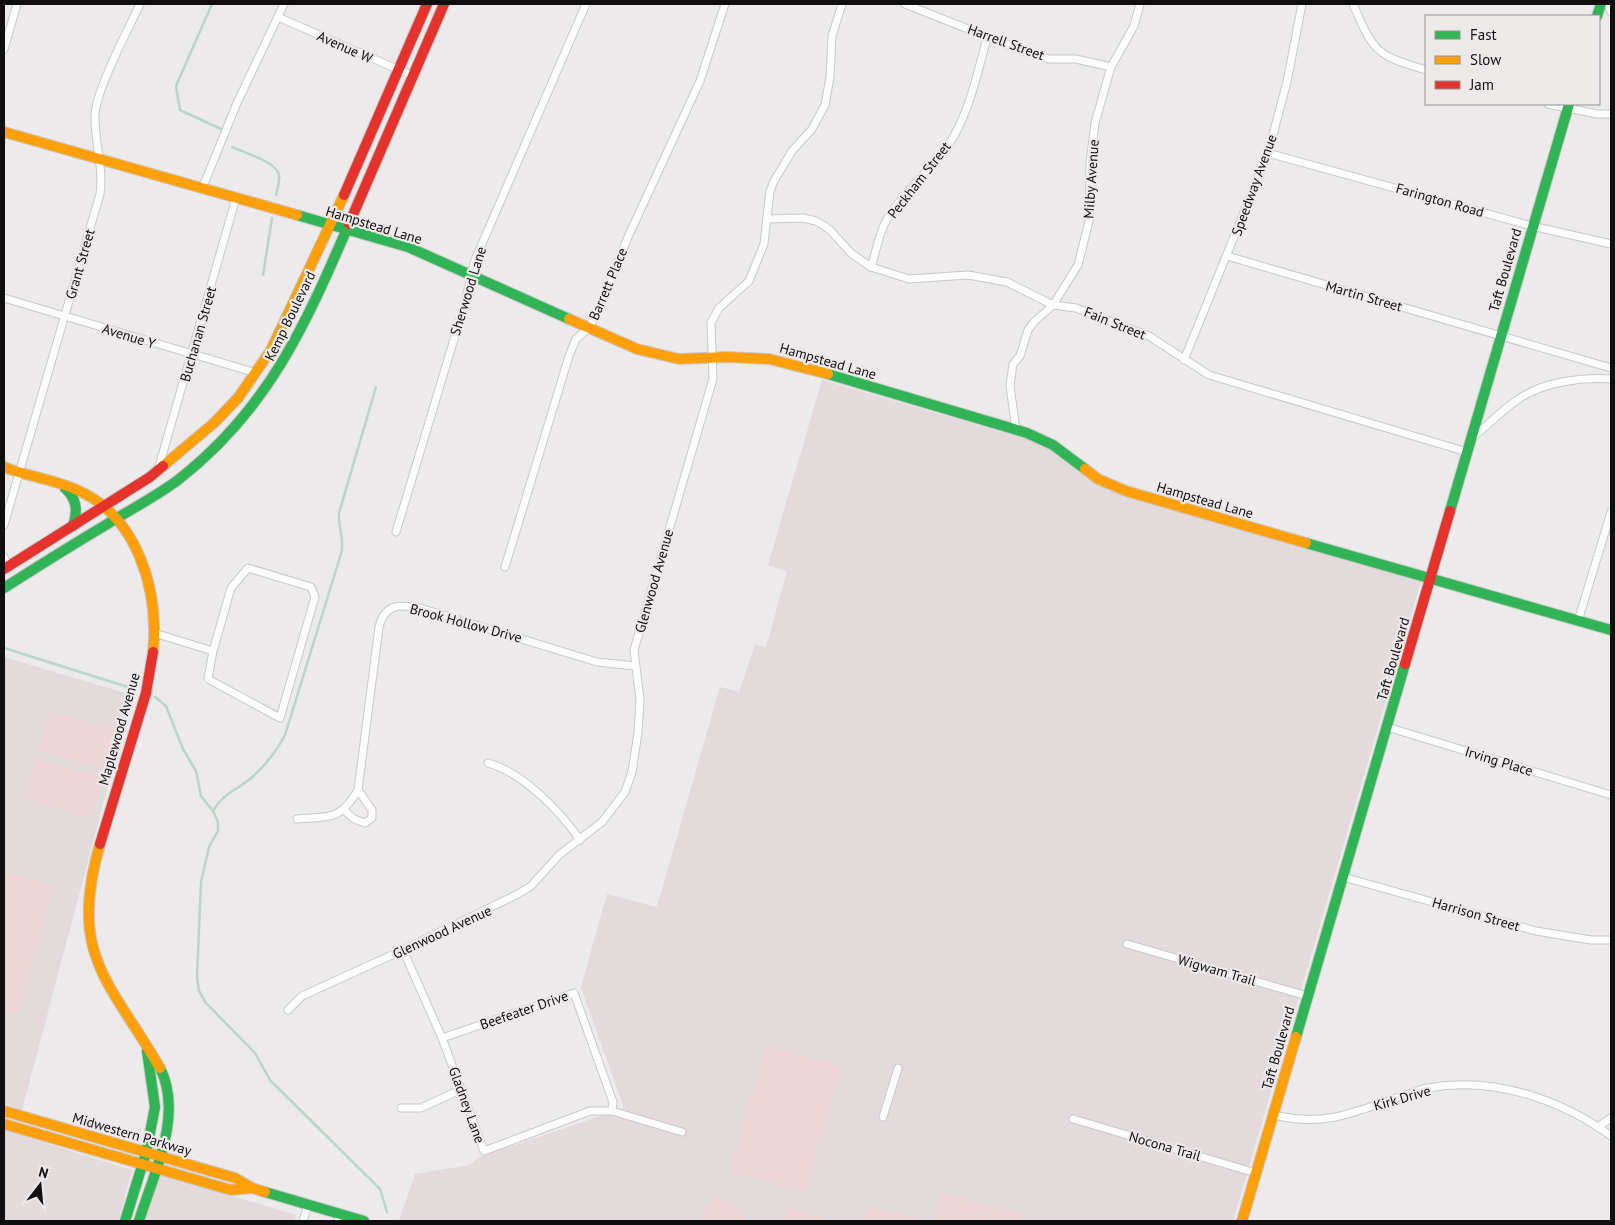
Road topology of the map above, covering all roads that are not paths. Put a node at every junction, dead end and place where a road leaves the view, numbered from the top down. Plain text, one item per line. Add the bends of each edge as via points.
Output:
1 (17, 4) edge
2 (140, 4) edge
3 (284, 4) edge
4 (427, 4) edge
5 (444, 4) edge
6 (586, 4) edge
7 (725, 4) edge
8 (842, 4) edge
9 (905, 4) edge
10 (1140, 4) edge
11 (1302, 4) edge
12 (1353, 4) edge
13 (1608, 4) edge
14 (1611, 12) edge
15 (278, 17) junction
16 (988, 38) junction
17 (4, 50) edge
18 (1111, 67) junction
19 (398, 70) junction
20 (1425, 70) edge
21 (412, 76) junction
22 (1568, 106) edge
23 (1611, 114) edge
24 (4, 132) edge
25 (1268, 153) junction
26 (99, 159) junction
27 (202, 189) junction
28 (236, 198) junction
29 (767, 219) junction
30 (331, 226) junction
31 (1532, 226) junction
32 (345, 230) junction
33 (1611, 244) edge
34 (1227, 256) junction
35 (871, 266) junction
36 (472, 276) junction
37 (4, 298) edge
38 (1053, 305) junction
39 (64, 316) junction
40 (589, 328) junction
41 (1500, 336) junction
42 (192, 355) junction
43 (712, 357) junction
44 (1184, 360) junction
45 (1611, 368) edge
46 (256, 373) junction
47 (1611, 379) edge
48 (271, 381) junction
49 (1016, 430) junction
50 (1470, 440) junction
51 (1467, 452) junction
52 (4, 467) edge
53 (158, 470) junction
54 (4, 473) edge
55 (18, 474) junction
56 (62, 486) junction
57 (104, 506) junction
58 (1611, 512) edge
59 (116, 519) junction
60 (4, 525) edge
61 (73, 526) junction
62 (396, 532) dead end
63 (5, 564) edge
64 (505, 567) dead end
65 (1430, 578) junction
66 (17, 580) junction
67 (4, 588) edge
68 (1578, 621) junction
69 (1611, 630) edge
70 (154, 634) junction
71 (213, 651) junction
72 (635, 666) junction
73 (1387, 727) junction
74 (488, 763) dead end
75 (358, 790) junction
76 (1611, 795) edge
77 (344, 810) junction
78 (297, 819) dead end
79 (580, 840) junction
80 (1343, 877) junction
81 (1611, 940) edge
82 (1127, 944) dead end
83 (403, 950) junction
84 (1307, 996) junction
85 (288, 1010) dead end
86 (442, 1038) junction
87 (146, 1048) junction
88 (898, 1068) dead end
89 (462, 1089) junction
90 (401, 1108) dead end
91 (4, 1111) edge
92 (612, 1111) junction
93 (1274, 1115) junction
94 (884, 1117) dead end
95 (1611, 1118) edge
96 (1073, 1119) dead end
97 (4, 1124) edge
98 (1598, 1126) junction
99 (682, 1132) dead end
100 (1611, 1136) edge
101 (146, 1153) junction
102 (158, 1156) junction
103 (142, 1164) junction
104 (155, 1168) junction
105 (1256, 1172) junction
106 (252, 1188) junction
107 (308, 1204) junction
108 (339, 1218) edge
109 (125, 1221) edge
110 (139, 1221) edge
111 (303, 1221) edge
112 (364, 1221) edge
113 (1242, 1221) edge

1 - 17 street
2 - 26 street, Grant Street via 97,104
3 - 15 street
4 - 19 street, Kemp Boulevard
5 - 21 street, Kemp Boulevard
6 - 36 street, Sherwood Lane via 475,260
7 - 40 street, Barrett Place via 700,80
8 - 29 street, Glenwood Avenue via 832,36 825,105 812,129 792,150 774,181
9 - 16 street, Harrell Street
10 - 18 street, Milby Avenue via 1134,26
11 - 25 street, Speedway Avenue via 1287,82
12 - 20 street via 1376,49 1391,59
13 - 14 street
15 - 19 street, Avenue W
15 - 27 street
16 - 18 street, Harrell Street via 1049,59 1076,59
16 - 35 street, Peckham Street via 962,121 927,174 898,203 886,221
18 - 38 street, Milby Avenue via 1096,122 1090,163 1089,222 1082,252 1078,265
19 - 21 street, Avenue W
19 - 30 street, Kemp Boulevard
21 - 32 street, Kemp Boulevard
22 - 23 street
22 - 31 street, Taft Boulevard
24 - 26 street, Hampstead Lane
25 - 31 street, Farington Road
25 - 34 street, Speedway Avenue
26 - 27 street, Hampstead Lane
26 - 39 street, Grant Street via 100,194
27 - 28 street, Hampstead Lane
28 - 30 street, Hampstead Lane
28 - 42 street, Buchanan Street
29 - 35 street, Fain Street via 816,221 829,228 852,254
29 - 43 street, Glenwood Avenue via 762,252 749,282 713,316
30 - 32 street, Hampstead Lane
30 - 46 street, Kemp Boulevard via 271,350
31 - 33 street, Farington Road
31 - 41 street, Taft Boulevard
32 - 36 street, Hampstead Lane via 408,248
32 - 48 street, Kemp Boulevard via 304,325
34 - 41 street, Martin Street
34 - 44 street, Speedway Avenue
35 - 38 street, Fain Street via 909,279 968,275 1007,282
36 - 40 street, Hampstead Lane
36 - 62 street, Sherwood Lane
37 - 39 street, Avenue Y
38 - 44 street, Fain Street via 1076,308 1149,336
38 - 49 street, Milby Avenue via 1028,330 1020,356 1013,364 1010,386
39 - 42 street, Avenue Y
39 - 55 street, Grant Street
40 - 43 street, Hampstead Lane via 637,349 680,359
40 - 64 street, Barrett Place via 576,339 569,356
41 - 45 street, Martin Street
41 - 50 street, Taft Boulevard
42 - 46 street, Avenue Y
42 - 53 street, Buchanan Street
43 - 49 street, Hampstead Lane via 790,363
43 - 72 street, Glenwood Avenue via 713,379 634,650
44 - 51 street, Fain Street via 1209,375 1255,390
46 - 48 street
46 - 53 street, Kemp Boulevard via 214,423
47 - 50 street via 1564,382 1532,392 1517,400
48 - 59 street, Kemp Boulevard via 237,425 205,457 163,491
49 - 65 street, Hampstead Lane via 1053,445 1098,479 1126,491
50 - 51 street, Taft Boulevard
51 - 65 street, Taft Boulevard
52 - 55 street, Maplewood Avenue
53 - 57 street, Kemp Boulevard
54 - 55 street, Maplewood Avenue
55 - 56 street, Maplewood Avenue
55 - 60 street, Grant Street
56 - 57 street, Maplewood Avenue via 86,493
56 - 61 street via 75,499 77,517
57 - 59 street, Maplewood Avenue
57 - 61 street, Kemp Boulevard
58 - 68 street
59 - 66 street, Kemp Boulevard
59 - 70 street, Maplewood Avenue via 145,570 152,597
61 - 63 street, Kemp Boulevard
63 - 66 street
65 - 68 street, Hampstead Lane
65 - 73 street, Taft Boulevard
66 - 67 street, Kemp Boulevard
68 - 69 street, Hampstead Lane
70 - 71 street
70 - 87 street, Maplewood Avenue via 151,668 93,868 87,904 87,925 99,971
71 - 71 street via 231,588 248,568 311,587 315,597 280,718 208,679
72 - 75 street, Brook Hollow Drive via 597,662 420,608 390,608 379,627
72 - 79 street, Glenwood Avenue via 640,700 632,772 620,800 602,822
73 - 76 street, Irving Place
73 - 80 street, Taft Boulevard
74 - 79 street via 503,767 550,805
75 - 77 street, Brook Hollow Drive
75 - 77 street via 372,810 372,818 365,822 354,820
77 - 78 street via 334,816
79 - 83 street, Glenwood Avenue via 559,855 531,886
80 - 81 street, Harrison Street via 1536,931
80 - 84 street, Taft Boulevard
82 - 84 street, Wigwam Trail
83 - 85 street, Glenwood Avenue via 302,996
83 - 86 street, Gladney Lane
84 - 93 street, Taft Boulevard
86 - 89 street, Gladney Lane
86 - 92 street, Beefeater Drive via 574,993 613,1102
87 - 101 street, Maplewood Avenue via 155,1107
87 - 102 street, Maplewood Avenue via 161,1068 168,1088 166,1124
88 - 94 street
89 - 90 street via 421,1108
89 - 92 street, Gladney Lane via 484,1151 590,1111
91 - 101 street, Midwestern Parkway
92 - 99 street, Gladney Lane
93 - 98 street, Kirk Drive via 1304,1120 1333,1119 1428,1088 1463,1085 1490,1086 1523,1093 1556,1104
93 - 105 street, Taft Boulevard
95 - 98 street
96 - 105 street, Nocona Trail
97 - 103 street, Midwestern Parkway
98 - 100 street, Kirk Drive
101 - 102 street, Midwestern Parkway
101 - 103 street, Maplewood Avenue
102 - 104 street, Maplewood Avenue
102 - 106 street, Midwestern Parkway via 235,1178
103 - 104 street, Midwestern Parkway
103 - 109 street, Maplewood Avenue
104 - 106 street, Midwestern Parkway via 231,1190
104 - 110 street, Maplewood Avenue
105 - 113 street, Taft Boulevard
106 - 107 street, Midwestern Parkway
107 - 108 street, Midwestern Parkway
107 - 111 street
108 - 112 street, Midwestern Parkway

